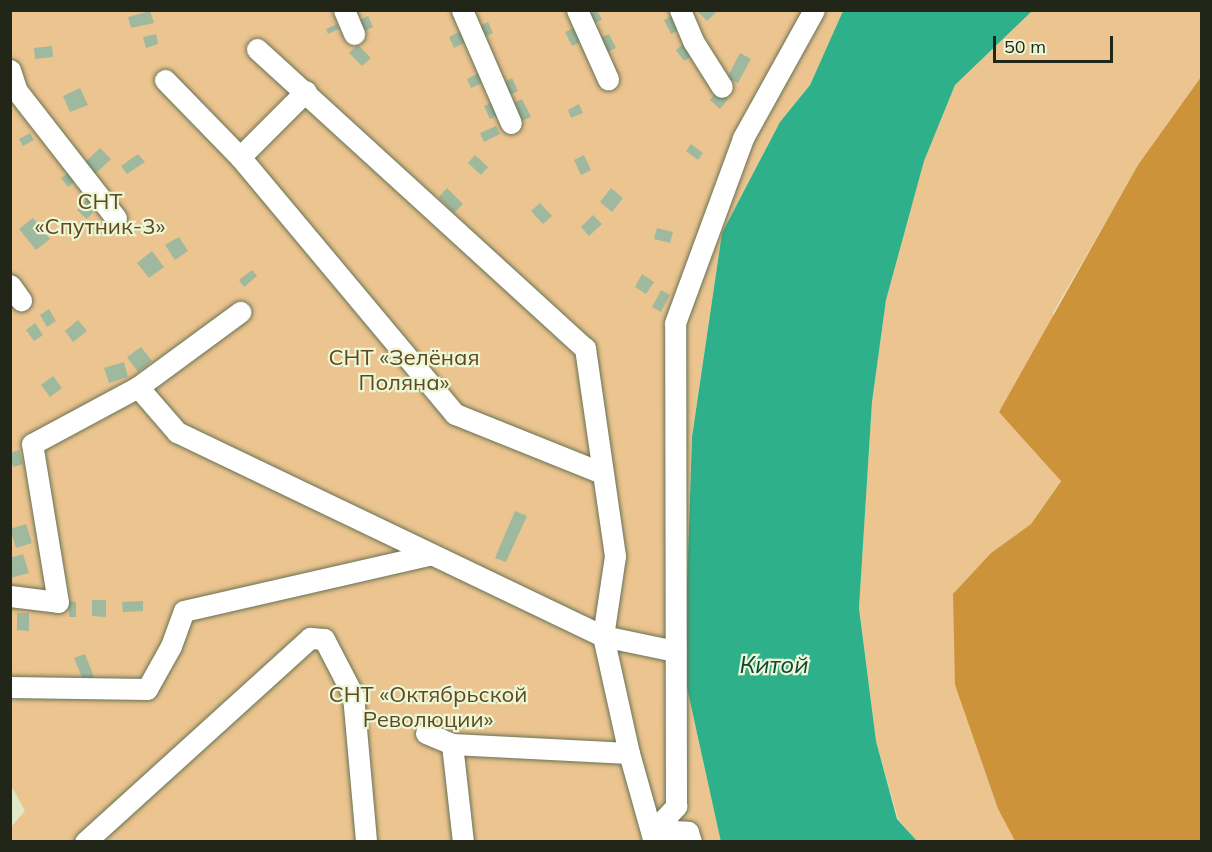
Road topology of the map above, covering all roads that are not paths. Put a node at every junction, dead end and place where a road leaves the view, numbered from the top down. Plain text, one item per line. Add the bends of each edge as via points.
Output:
1 (344, 10) edge
2 (462, 10) edge
3 (577, 10) edge
4 (680, 10) edge
5 (814, 10) edge
6 (354, 34) dead end
7 (256, 49) dead end
8 (10, 70) edge
9 (608, 79) dead end
10 (165, 80) dead end
11 (722, 87) dead end
12 (306, 91) junction
13 (511, 123) dead end
14 (240, 158) junction
15 (116, 218) dead end
16 (240, 312) dead end
17 (138, 387) junction
18 (602, 473) junction
19 (429, 555) junction
20 (10, 596) edge
21 (603, 636) junction
22 (675, 651) junction
23 (10, 687) edge
24 (426, 733) dead end
25 (452, 744) junction
26 (629, 753) junction
27 (654, 836) edge
28 (85, 842) edge
29 (366, 842) edge
30 (463, 842) edge
31 (691, 842) edge

1 - 6 street
2 - 13 street
3 - 9 street
4 - 11 street via 693,41
5 - 22 street via 743,138 675,322
7 - 12 street
8 - 15 street via 17,91
10 - 14 street
12 - 14 street
12 - 18 street via 585,348
14 - 18 street via 455,414
16 - 17 street
17 - 19 street via 177,432
17 - 20 street via 32,444 58,602
18 - 21 street via 615,556
19 - 21 street
19 - 23 street via 184,611 171,646 147,689
21 - 22 street
21 - 26 street
22 - 27 street via 676,806
24 - 25 street
25 - 26 street
25 - 30 street
26 - 27 street
27 - 31 street via 688,832
28 - 29 street via 310,638 324,639 353,695

